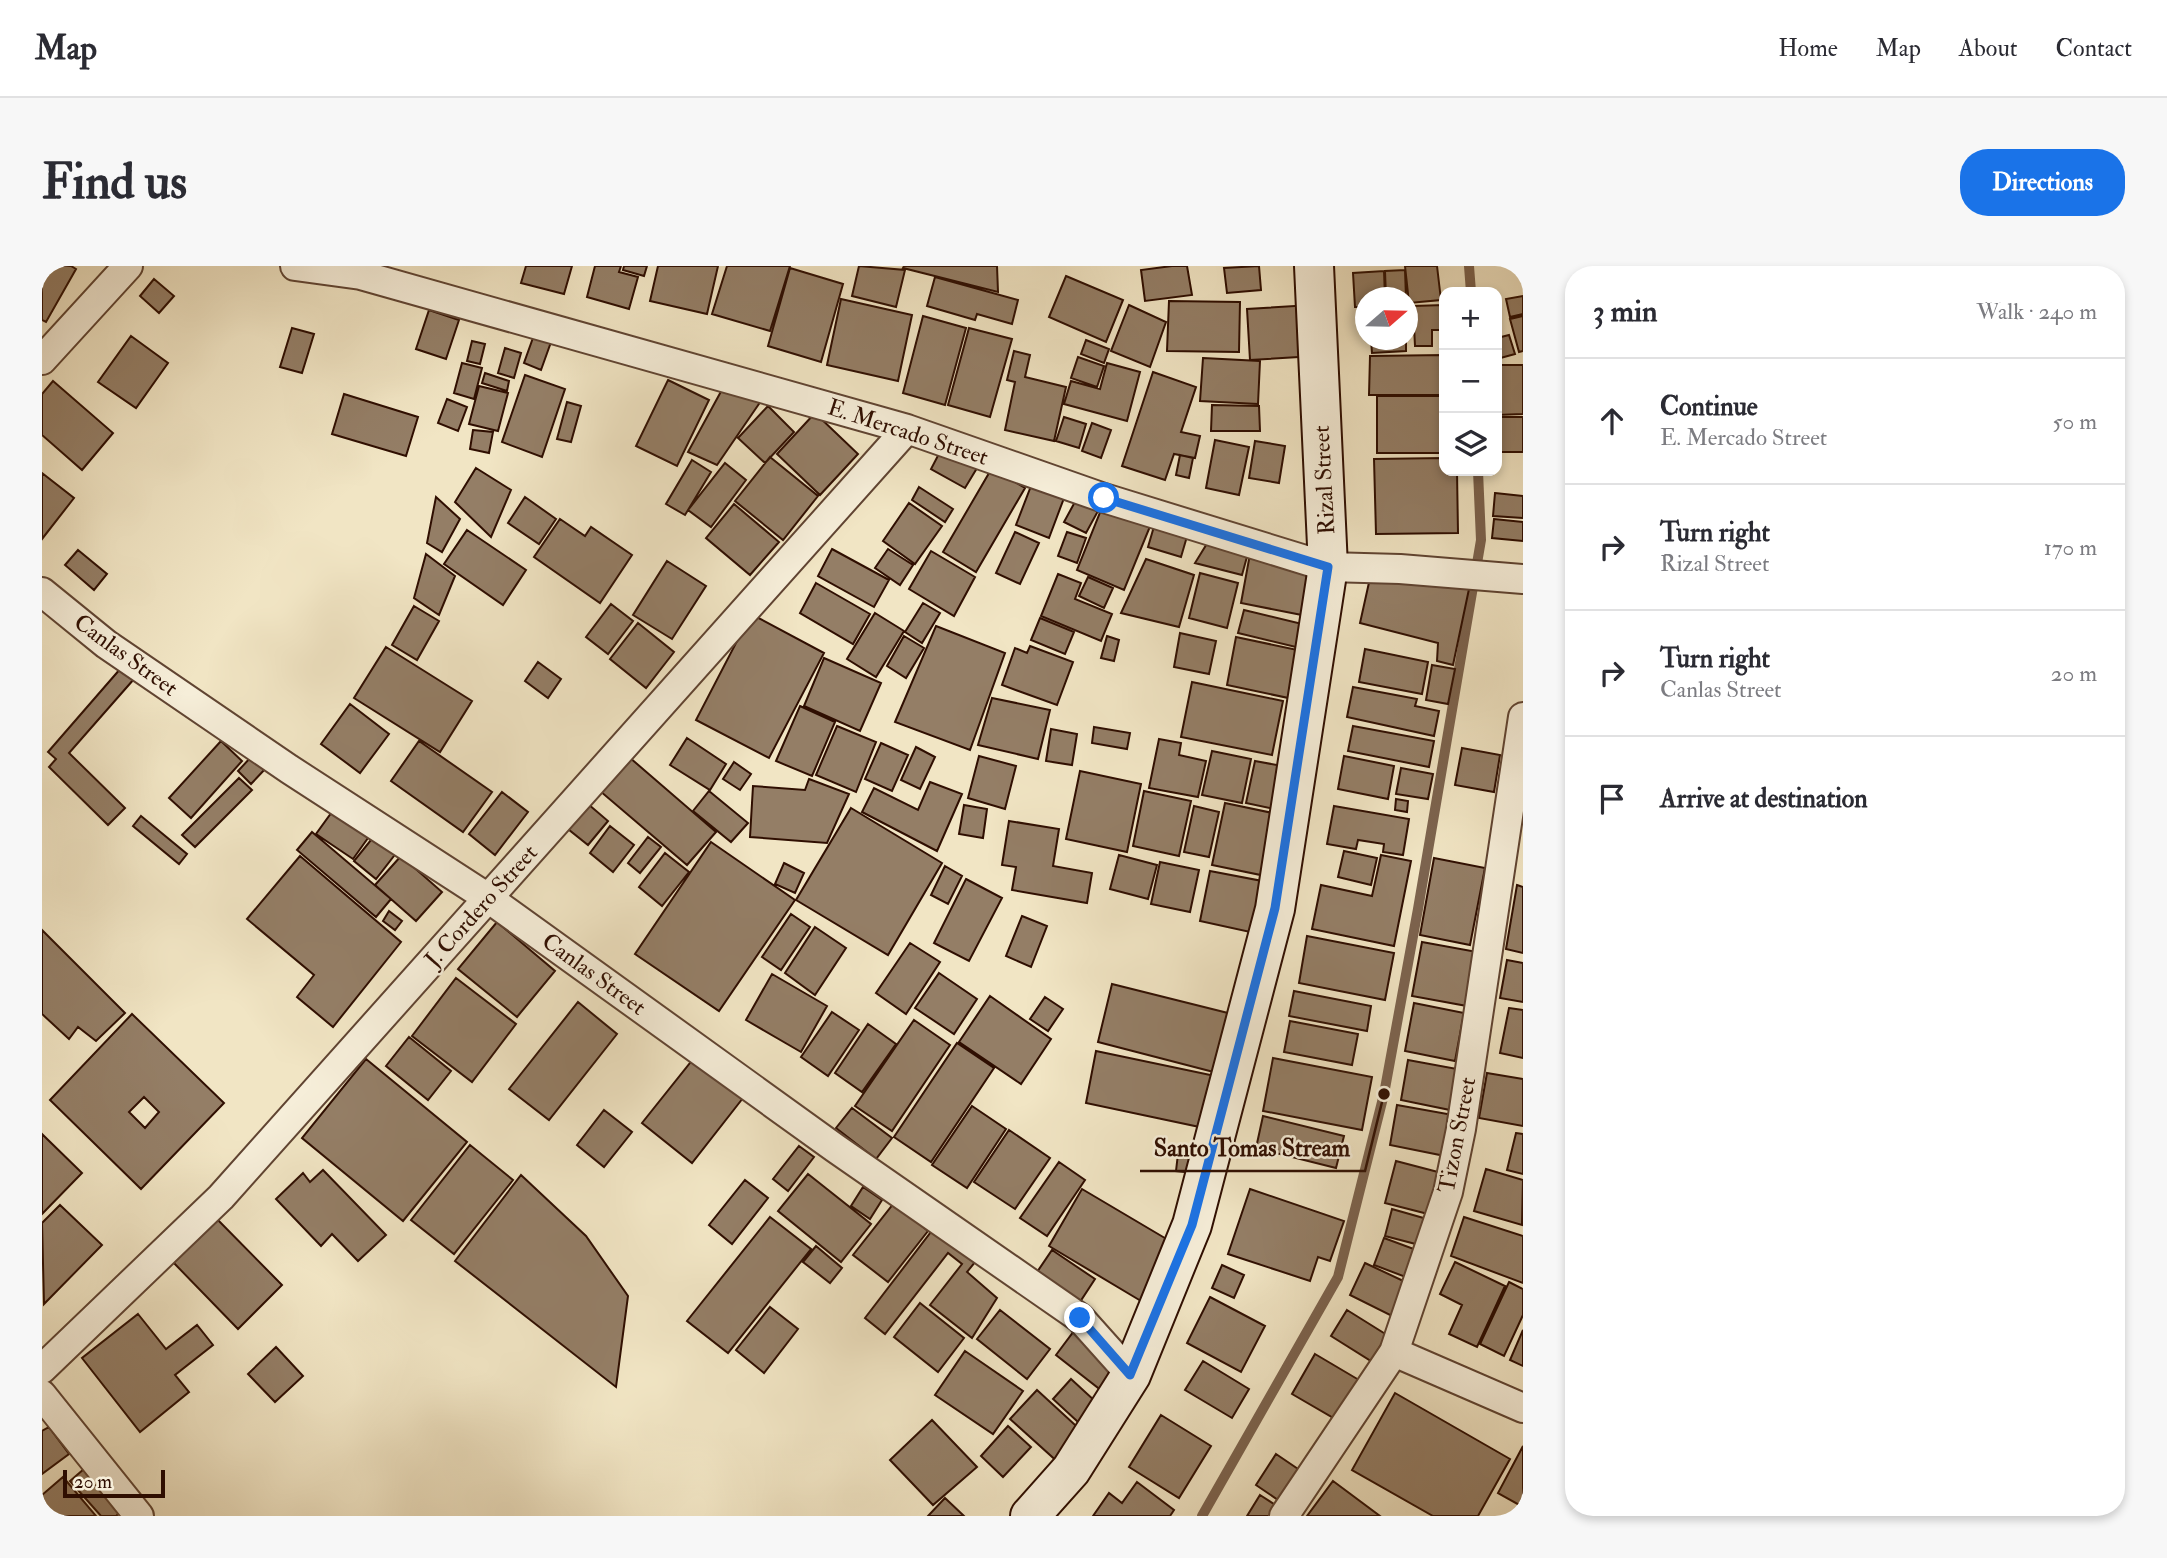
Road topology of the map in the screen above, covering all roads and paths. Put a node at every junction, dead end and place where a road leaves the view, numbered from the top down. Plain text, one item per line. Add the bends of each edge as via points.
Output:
1 (126, 266) edge
2 (295, 266) edge
3 (1314, 266) edge
4 (42, 360) edge
5 (907, 429) junction
6 (1328, 567) junction
7 (1509, 578) edge
8 (42, 592) edge
9 (1523, 717) edge
10 (488, 898) junction
11 (1394, 1352) junction
12 (42, 1369) edge
13 (1130, 1375) junction
14 (42, 1395) edge
15 (1523, 1408) edge
16 (139, 1516) edge
17 (1030, 1516) edge
18 (1284, 1516) edge

1 - 4 street
2 - 5 street, E. Mercado Street via 361,275
3 - 6 street, Rizal Street
5 - 6 street, E. Mercado Street via 1104,498
5 - 10 street, J. Cordero Street
6 - 7 street, E. Mercado Street
6 - 13 street, Rizal Street via 1275,908 1192,1225
8 - 10 street, Canlas Street via 118,652
9 - 11 street, Tizon Street via 1461,1129 1448,1192
10 - 12 street, J. Cordero Street via 221,1197
10 - 13 street, Canlas Street via 1080,1318
11 - 15 street
11 - 18 street, Tizon Street
13 - 17 street, Rizal Street via 1071,1471
14 - 16 street

